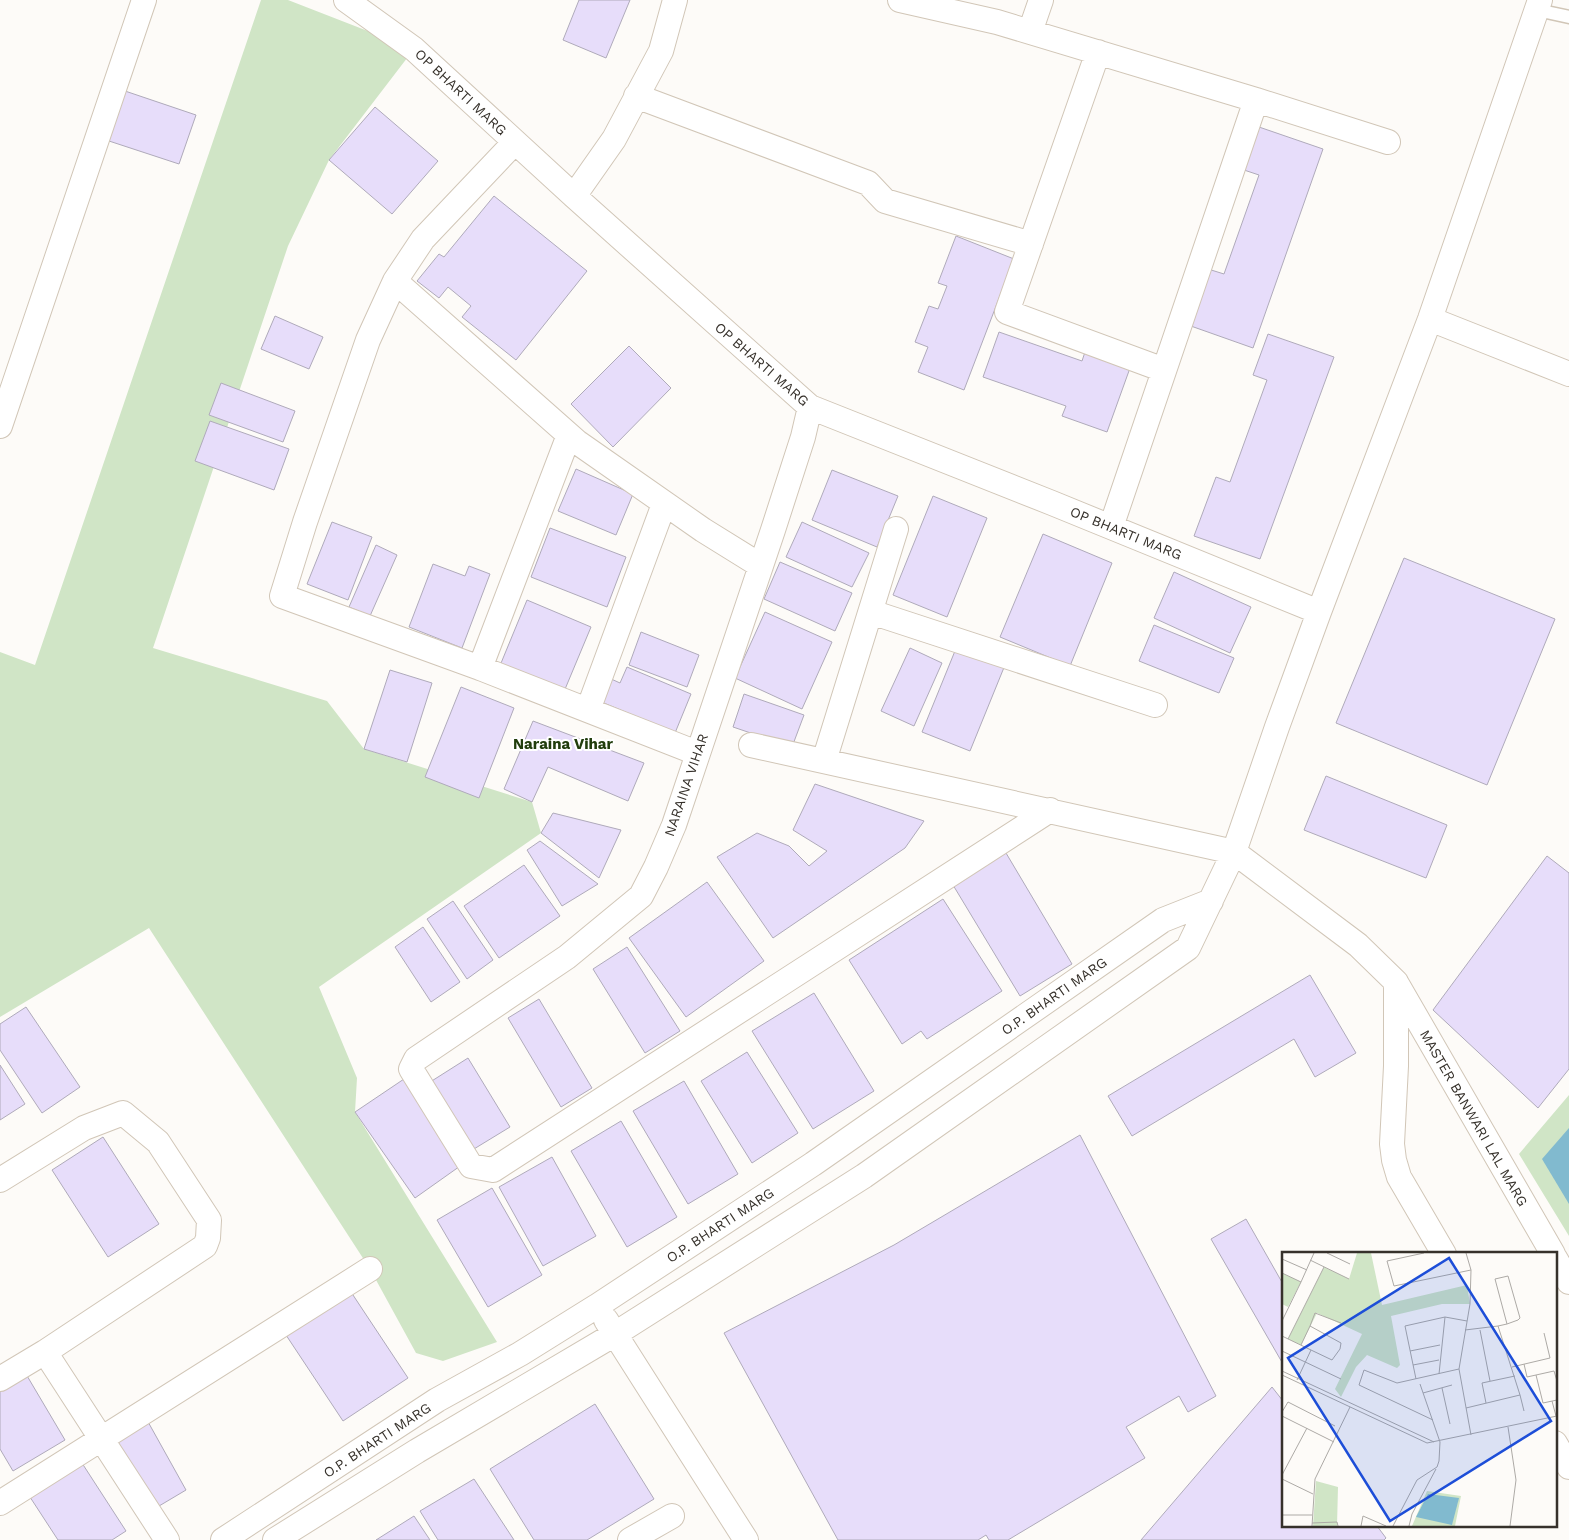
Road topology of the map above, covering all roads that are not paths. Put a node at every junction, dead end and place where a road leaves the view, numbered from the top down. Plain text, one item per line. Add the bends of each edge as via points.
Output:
1 (144, 0) edge
2 (346, 0) edge
3 (676, 0) edge
4 (900, 0) edge
5 (1041, 0) edge
6 (1539, 5) edge
7 (1569, 17) edge
8 (1030, 32) junction
9 (1098, 52) junction
10 (636, 96) junction
11 (1256, 100) junction
12 (515, 142) junction
13 (1388, 142) dead end
14 (574, 196) junction
15 (1031, 244) junction
16 (395, 281) junction
17 (1430, 319) junction
18 (1164, 370) junction
19 (1569, 374) edge
20 (810, 407) junction
21 (0, 426) edge
22 (569, 435) junction
23 (664, 504) junction
24 (1110, 527) junction
25 (896, 528) dead end
26 (761, 566) junction
27 (871, 612) junction
28 (1319, 612) junction
29 (480, 668) junction
30 (1155, 705) dead end
31 (588, 710) junction
32 (751, 745) dead end
33 (697, 753) junction
34 (824, 761) junction
35 (1050, 810) junction
36 (1234, 852) junction
37 (1211, 901) junction
38 (1396, 982) junction
39 (0, 1180) edge
40 (1443, 1252) edge
41 (1552, 1252) edge
42 (1556, 1260) edge
43 (370, 1269) dead end
44 (1569, 1282) edge
45 (597, 1306) junction
46 (615, 1334) junction
47 (45, 1352) junction
48 (0, 1380) edge
49 (102, 1438) junction
50 (1556, 1445) edge
51 (1569, 1466) edge
52 (0, 1503) edge
53 (672, 1516) dead end
54 (168, 1540) edge
55 (223, 1540) edge
56 (275, 1540) edge
57 (630, 1540) edge
58 (746, 1540) edge

1 - 21 street
2 - 12 street, OP BHARTI MARG via 414,49
3 - 10 street via 661,51
4 - 8 street
5 - 8 street
6 - 7 lane
6 - 17 street
8 - 9 street
9 - 11 street
9 - 15 street
10 - 14 street via 614,139
10 - 15 street via 868,183 885,201
11 - 13 street
11 - 18 street
12 - 14 street, OP BHARTI MARG
12 - 16 street via 423,239
14 - 20 street, OP BHARTI MARG
15 - 18 street via 1007,312
16 - 22 street
16 - 29 street via 368,340 282,596
17 - 19 street
17 - 28 street
18 - 24 street
20 - 24 street, OP BHARTI MARG
20 - 26 street, NARAINA VIHAR
22 - 23 street
22 - 29 street
23 - 26 street
23 - 31 street
24 - 28 street, OP BHARTI MARG
25 - 27 street
26 - 33 street, NARAINA VIHAR
27 - 30 street
27 - 34 street
28 - 36 street
29 - 31 street
31 - 33 street
32 - 34 street
33 - 35 street, NARAINA VIHAR via 674,825 641,896 567,957 416,1059 411,1069 471,1166 493,1170
34 - 35 street
35 - 36 street
36 - 37 street
36 - 38 street, MASTER BANWARI LAL MARG via 1358,945
37 - 45 street, O.P. BHARTI MARG via 1163,920 813,1164
37 - 46 street via 1188,948 864,1176
38 - 40 street via 1394,1160 1399,1177
38 - 41 street, MASTER BANWARI LAL MARG
39 - 47 street via 84,1128 123,1113 158,1142 209,1220 205,1246
42 - 44 street
43 - 49 street
45 - 46 street
45 - 55 street, O.P. BHARTI MARG via 437,1400
46 - 56 street via 417,1451
46 - 58 street
47 - 48 street
47 - 49 street
49 - 52 street
49 - 54 street
50 - 51 street
53 - 57 street

